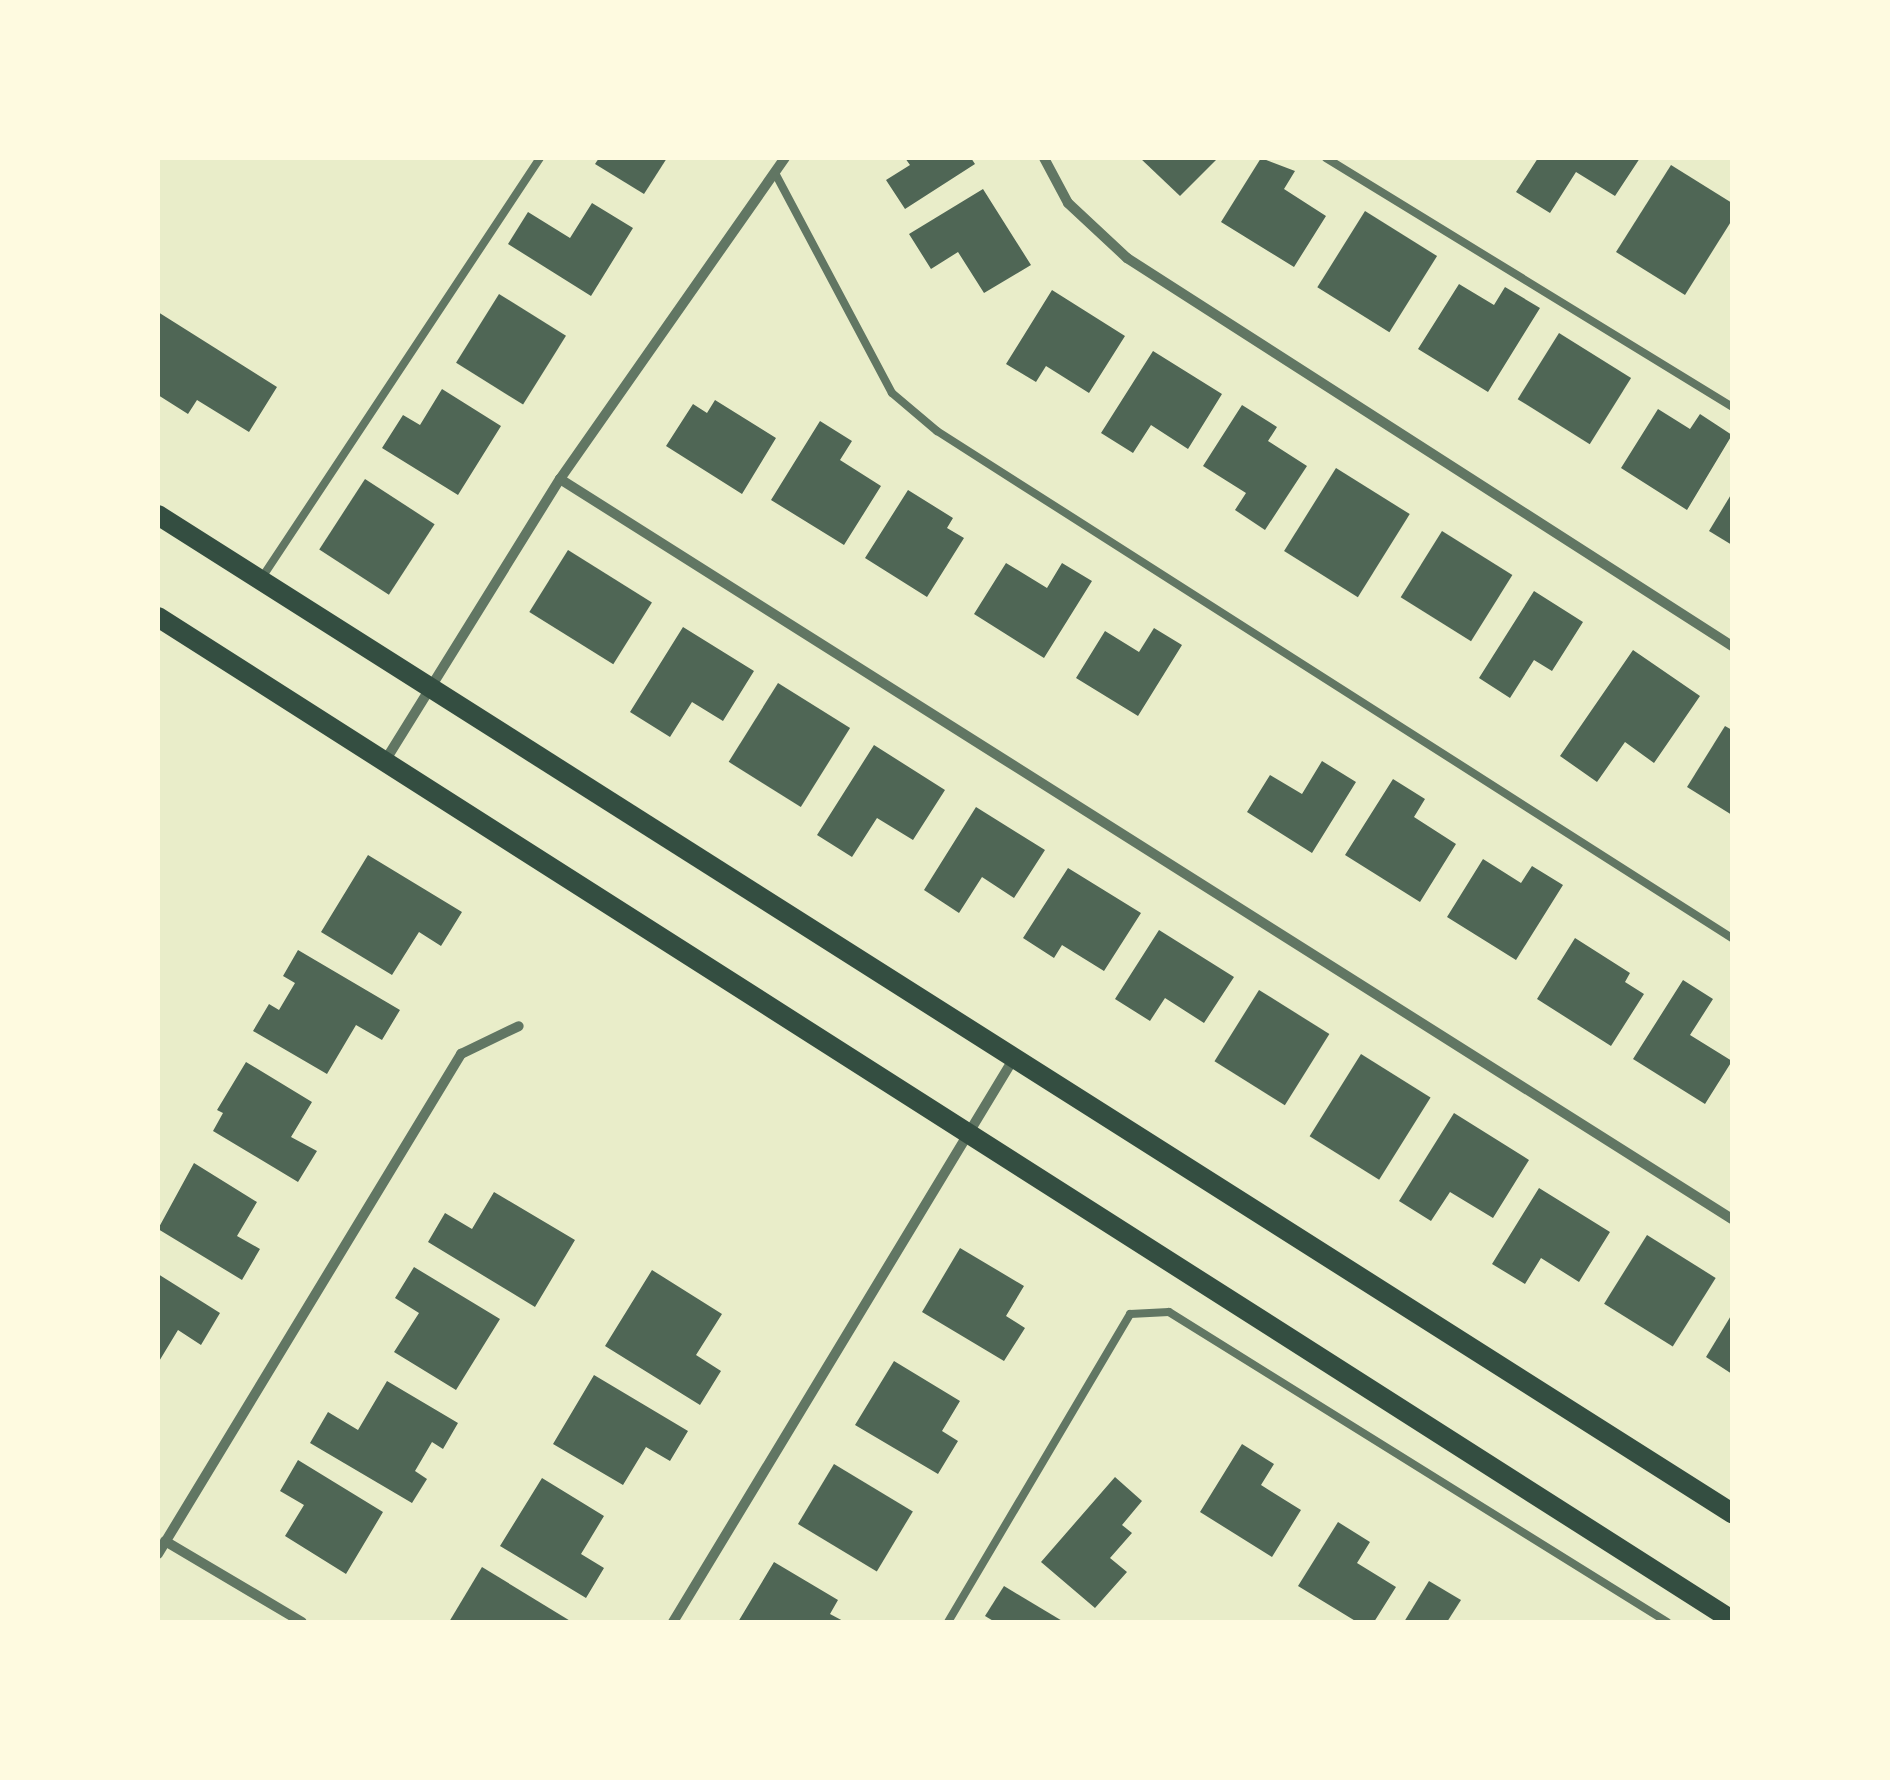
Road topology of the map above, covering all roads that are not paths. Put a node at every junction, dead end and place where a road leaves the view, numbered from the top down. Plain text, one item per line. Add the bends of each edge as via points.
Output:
1 (540, 158) edge
2 (786, 158) edge
3 (1044, 158) edge
4 (1326, 158) edge
5 (775, 173) junction
6 (1732, 407) edge
7 (560, 479) junction
8 (158, 515) edge
9 (261, 579) junction
10 (158, 617) edge
11 (1732, 646) edge
12 (431, 688) junction
13 (385, 762) junction
14 (1732, 938) edge
15 (519, 1026) dead end
16 (1014, 1057) junction
17 (966, 1132) junction
18 (1732, 1218) edge
19 (1732, 1513) edge
20 (166, 1541) junction
21 (158, 1554) edge
22 (1731, 1616) edge
23 (302, 1622) edge
24 (673, 1622) edge
25 (948, 1622) edge
26 (1667, 1622) edge

1 - 9 lane
2 - 5 street
3 - 11 street via 1068,203 1127,258
4 - 6 lane
5 - 7 street
5 - 14 lane via 892,393 936,431
7 - 12 street
7 - 18 street
8 - 9 main road
9 - 12 main road
10 - 13 main road
12 - 13 street
12 - 16 main road
13 - 17 main road
15 - 20 street via 461,1054
16 - 17 street
16 - 19 main road
17 - 22 main road
17 - 24 street
20 - 21 street
20 - 23 street
25 - 26 lane via 1130,1314 1170,1312

